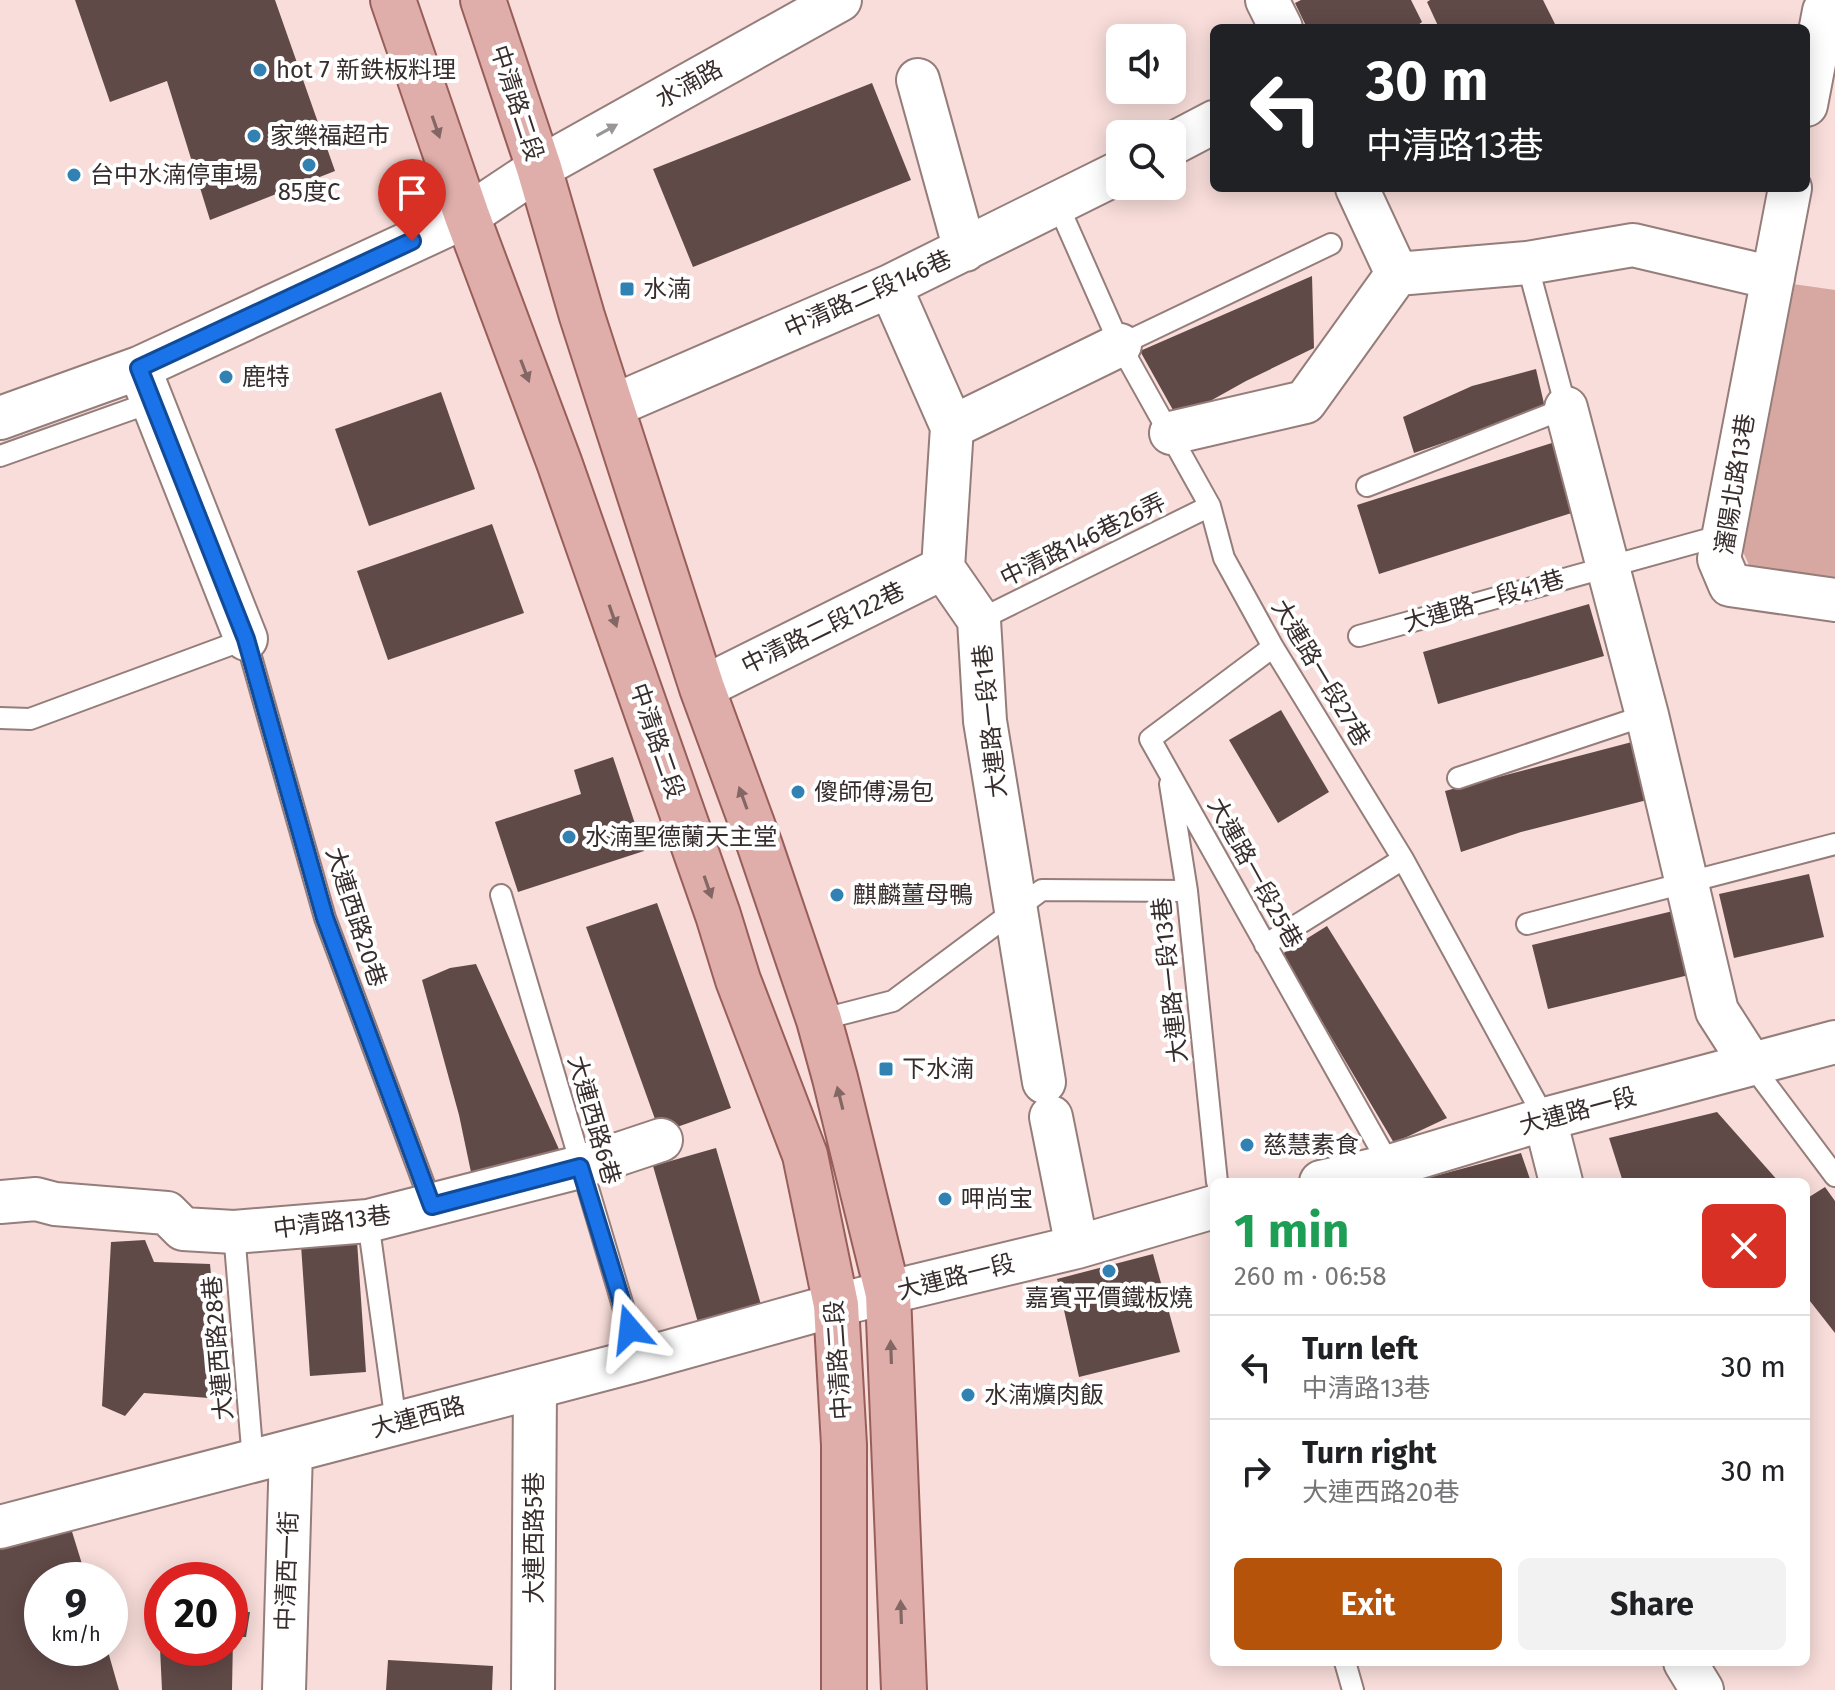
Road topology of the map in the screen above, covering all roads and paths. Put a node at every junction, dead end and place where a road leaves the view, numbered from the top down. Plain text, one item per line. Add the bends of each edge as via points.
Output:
1 (393, 0) edge
2 (483, 0) edge
3 (840, 0) edge
4 (1267, 0) edge
5 (1835, 3) edge
6 (1279, 24) edge
7 (918, 80) dead end
8 (1810, 84) edge
9 (1210, 124) edge
10 (1186, 137) edge
11 (539, 168) junction
12 (1106, 179) edge
13 (1359, 192) edge
14 (1789, 192) edge
15 (1058, 205) junction
16 (467, 216) junction
17 (1331, 244) dead end
18 (965, 250) junction
19 (1527, 263) junction
20 (1397, 274) junction
21 (1773, 278) junction
22 (890, 286) junction
23 (1120, 345) junction
24 (145, 385) junction
25 (613, 406) junction
26 (1566, 408) junction
27 (0, 418) edge
28 (952, 427) junction
29 (1171, 433) junction
30 (0, 456) edge
31 (1367, 486) dead end
32 (1210, 506) junction
33 (1723, 535) junction
34 (1609, 566) junction
35 (943, 568) junction
36 (1835, 600) edge
37 (979, 620) junction
38 (1359, 636) dead end
39 (246, 639) junction
40 (1273, 647) junction
41 (702, 688) junction
42 (1647, 715) junction
43 (0, 718) edge
44 (1168, 772) junction
45 (1458, 778) dead end
46 (1834, 849) edge
47 (1403, 859) junction
48 (1687, 881) junction
49 (1187, 891) junction
50 (501, 895) dead end
51 (1017, 911) junction
52 (1527, 924) dead end
53 (1265, 945) junction
54 (819, 1020) junction
55 (1835, 1042) edge
56 (1751, 1064) junction
57 (1545, 1119) junction
58 (661, 1140) dead end
59 (1390, 1166) junction
60 (580, 1167) junction
61 (1835, 1176) edge
62 (1217, 1178) edge
63 (1338, 1178) edge
64 (1560, 1178) edge
65 (0, 1202) edge
66 (432, 1206) junction
67 (1210, 1208) edge
68 (368, 1221) junction
69 (234, 1232) junction
70 (1077, 1247) junction
71 (888, 1294) junction
72 (836, 1305) junction
73 (639, 1360) junction
74 (535, 1387) junction
75 (396, 1423) junction
76 (272, 1456) junction
77 (0, 1527) edge
78 (1346, 1666) edge
79 (1687, 1666) edge
80 (284, 1690) edge
81 (533, 1690) edge
82 (844, 1690) edge
83 (904, 1690) edge
84 (1353, 1690) edge
85 (1702, 1690) edge

1 -> 16 main road, 中清路二段
2 - 11 main road, 中清路二段
11 -> 3 street, 水湳路
4 - 6 street
5 - 8 street via 1824,11
7 - 18 street
9 - 10 street
11 - 16 street, 水湳路
11 - 25 main road, 中清路二段
12 - 15 street, 中清路二段146巷
13 - 20 street
14 - 21 street, 瀋陽北路13巷
15 - 18 street, 中清路二段146巷
15 - 23 lane, 大連路一段27巷
16 - 24 street, 水湳路
16 -> 72 main road, 中清路二段 via 805,1155
17 - 23 lane
18 - 22 street, 中清路二段146巷
19 - 20 street
19 - 21 street via 1633,245
19 - 26 lane
20 - 29 street via 1305,402
21 - 33 street, 瀋陽北路13巷
22 - 25 street, 中清路二段146巷
22 - 28 street
23 - 28 street
23 - 29 lane, 大連路一段27巷
24 - 27 street, 水湳路
24 - 30 lane
24 - 39 street
25 - 41 main road, 中清路二段
26 - 31 lane
26 - 34 street
28 - 35 street
29 - 32 lane, 大連路一段27巷
32 - 37 lane, 中清路146巷26弄
32 - 40 lane, 大連路一段27巷 via 1224,558
33 - 34 lane, 大連路一段41巷
33 - 36 street, 瀋陽北路13巷 via 1719,559 1730,585
34 - 38 lane, 大連路一段41巷
34 - 42 street
35 - 37 street, 大連路一段1巷
35 - 41 street, 中清路二段122巷
37 - 51 street, 大連路一段1巷 via 985,721
39 - 43 lane via 30,719
39 - 66 lane, 大連西路20巷 via 325,918
40 - 44 lane, 大連路一段25巷 via 1150,739
40 - 47 lane, 大連路一段27巷
54 -> 41 main road, 中清路二段
42 - 45 lane
42 - 48 street
44 - 49 lane, 大連路一段13巷
44 - 53 lane, 大連路一段25巷
46 - 48 lane
47 - 53 lane
47 - 57 lane, 大連路一段27巷
48 - 52 lane
48 - 56 street via 1717,1011
49 - 51 lane via 1042,890
49 - 62 lane, 大連路一段13巷
50 - 60 lane, 大連西路6巷
51 - 54 lane via 893,1001
51 - 70 street, 大連路一段1巷
53 - 59 lane, 大連路一段25巷
71 -> 54 main road, 中清路二段
55 - 56 street, 大連路一段
56 - 57 street, 大連路一段
56 - 61 lane
57 - 59 street, 大連路一段
57 - 64 street
58 - 60 street, 中清路13巷
59 - 63 street, 大連路一段
60 - 66 street, 中清路13巷
60 - 73 lane, 大連西路6巷
65 - 69 street, 中清路13巷 via 36,1199 167,1213 183,1229
66 - 68 street, 中清路13巷
67 - 70 street, 大連路一段
68 - 69 street, 中清路13巷
68 - 75 lane
69 - 76 lane, 大連西路28巷
70 - 71 street, 大連路一段
71 - 72 street, 大連路一段
83 -> 71 main road, 中清路二段
72 - 73 street, 大連西路
72 - 82 main road, 中清路二段 via 844,1445
73 - 74 street, 大連西路
74 - 75 street, 大連西路
74 - 81 street, 大連西路5巷
75 - 76 street, 大連西路
76 - 77 street, 大連西路
76 - 80 street, 中清西一街
78 - 84 lane
79 - 85 street

